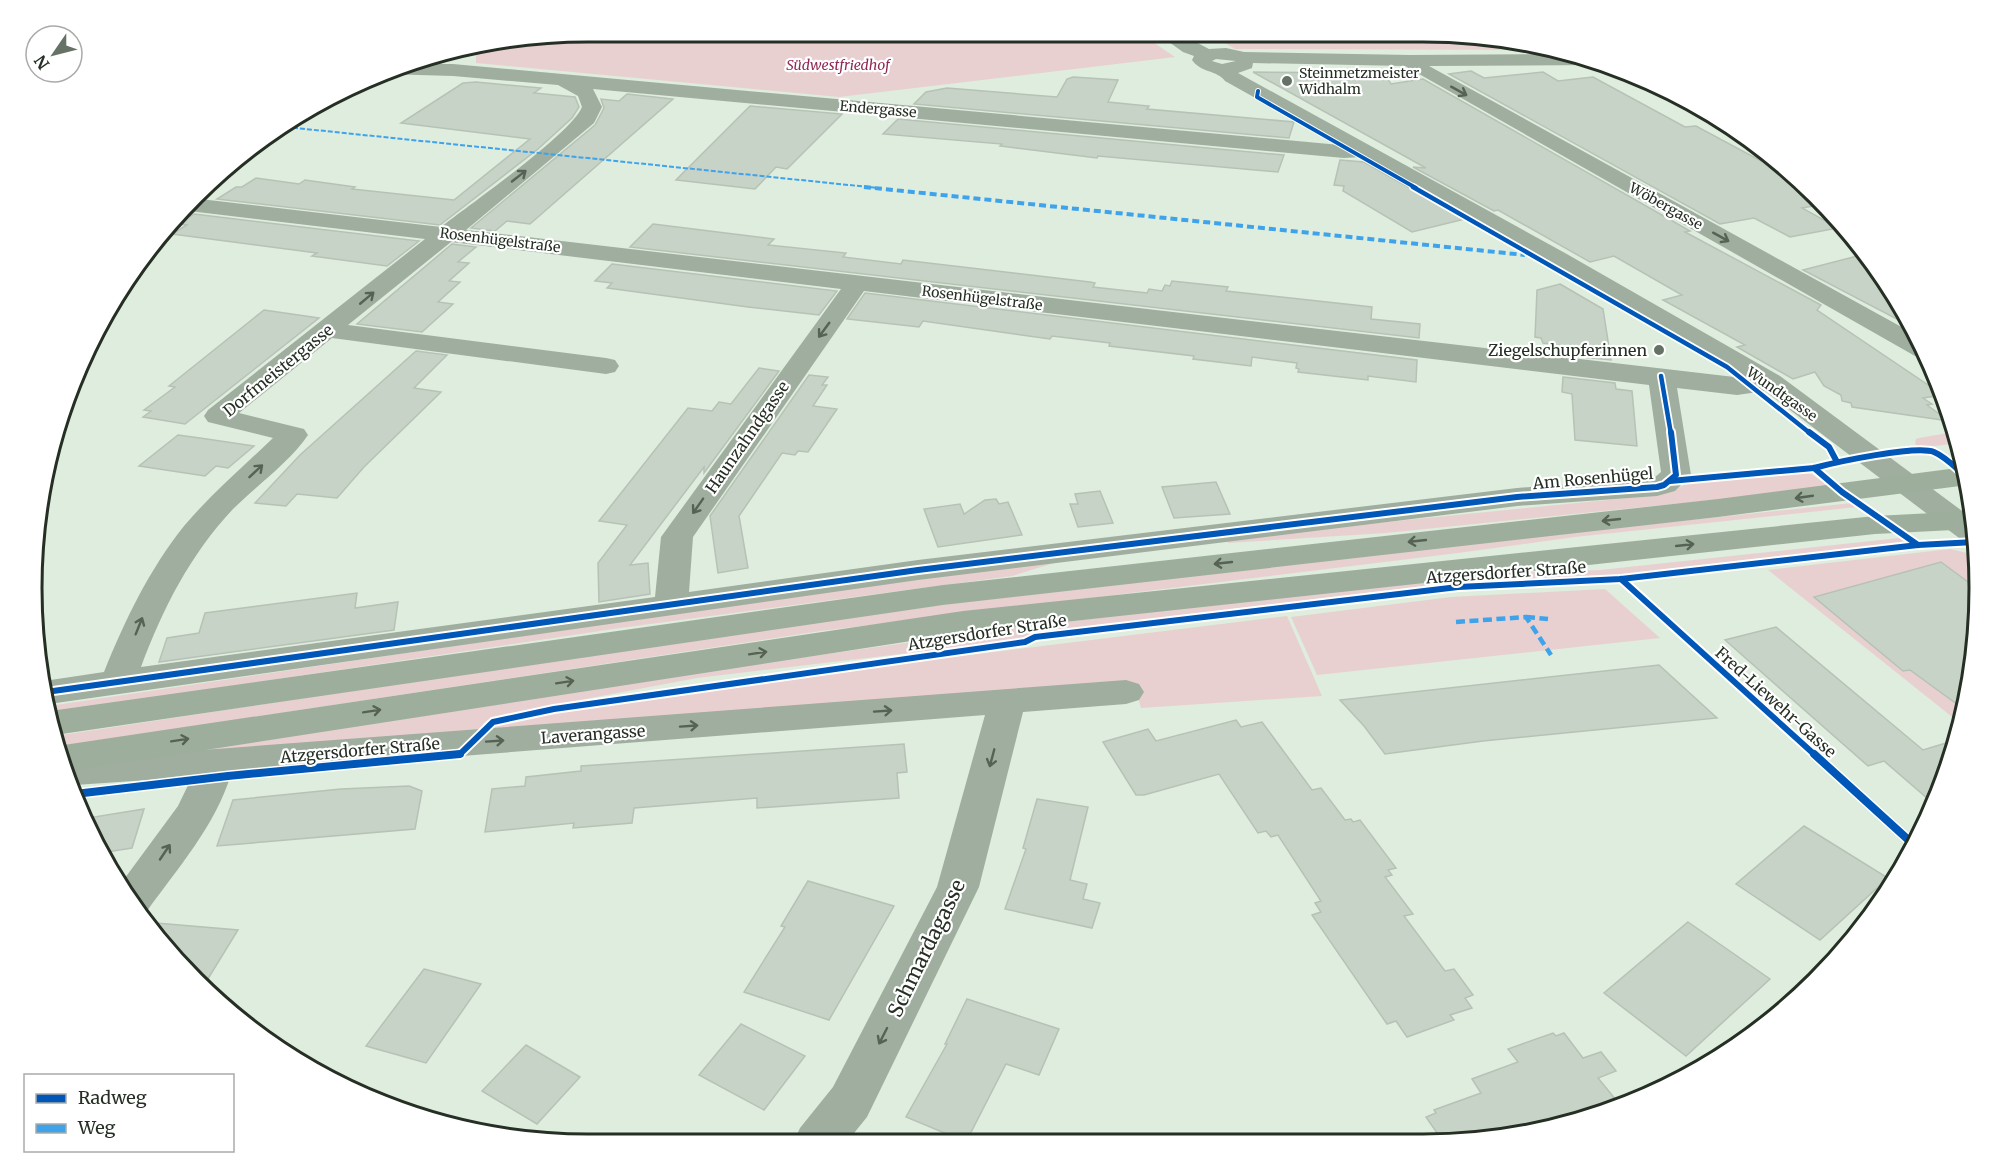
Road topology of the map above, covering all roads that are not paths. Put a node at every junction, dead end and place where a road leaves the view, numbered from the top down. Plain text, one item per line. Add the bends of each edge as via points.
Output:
1 (1180, 42) edge
2 (1558, 59) edge
3 (1410, 61) junction
4 (454, 62) edge
5 (1234, 63) junction
6 (435, 64) edge
7 (562, 80) junction
8 (1364, 150) junction
9 (199, 206) edge
10 (446, 233) junction
11 (858, 283) junction
12 (328, 330) junction
13 (1911, 343) edge
14 (606, 366) dead end
15 (1661, 376) junction
16 (1770, 382) junction
17 (1958, 477) edge
18 (1904, 484) junction
19 (1965, 524) edge
20 (1965, 525) edge
21 (670, 604) junction
22 (119, 680) junction
23 (51, 691) edge
24 (1126, 692) dead end
25 (1007, 702) junction
26 (59, 722) edge
27 (69, 757) edge
28 (216, 762) junction
29 (73, 770) edge
30 (136, 894) edge
31 (824, 1134) edge

1 - 5 street via 1207,55 1201,60 1211,67
2 - 3 street
3 - 5 street
3 -> 13 street, Wöbergasse
4 - 6 street, Endergasse
4 - 7 street, Endergasse
5 - 8 street, Wundtgasse via 1232,77
7 - 8 street, Endergasse via 1344,152
10 -> 7 street, Dorfmeistergasse via 588,119 592,107 587,93
8 - 16 street, Wundtgasse
9 - 10 street, Rosenhügelstraße
10 - 11 street, Rosenhügelstraße
12 -> 10 street, Dorfmeistergasse
11 - 15 street, Rosenhügelstraße
11 -> 21 street, Haunzahndgasse via 677,537
12 - 14 street
22 -> 12 street, Dorfmeistergasse via 141,621 184,547 294,435 218,416
15 - 16 street, Rosenhügelstraße via 1737,387
15 - 21 street, Am Rosenhügel via 1676,475 1657,487 1517,497
16 - 18 street, Wundtgasse
17 - 18 main road
18 - 19 street, Wundtgasse
18 -> 26 main road via 943,595
27 -> 20 main road, Atzgersdorfer Straße via 963,622 1875,525
21 - 22 street
22 - 23 street
24 - 25 street, Laverangasse
28 -> 25 street, Laverangasse
25 -> 31 street, Schmardagasse via 958,887 850,1102
28 - 29 street, Laverangasse
30 -> 28 street via 202,798

